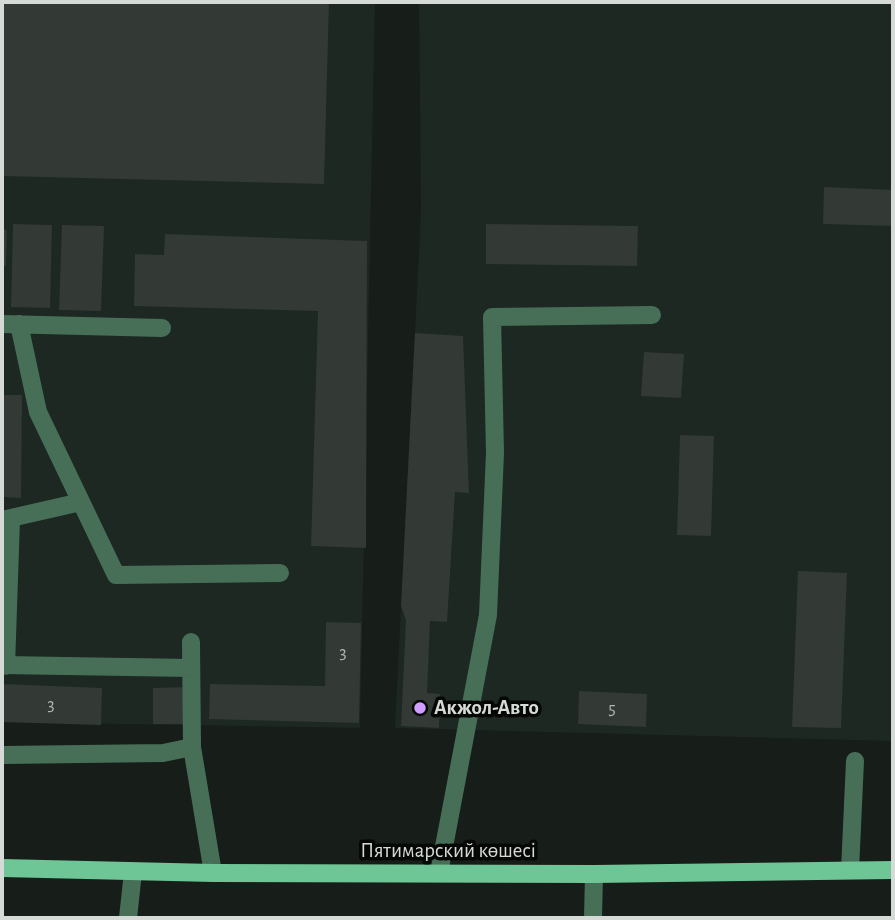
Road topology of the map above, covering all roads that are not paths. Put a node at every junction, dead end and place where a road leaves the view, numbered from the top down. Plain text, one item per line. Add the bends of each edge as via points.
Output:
1 (652, 315) dead end
2 (11, 324) edge
3 (162, 328) dead end
4 (81, 502) junction
5 (6, 520) edge
6 (280, 573) dead end
7 (191, 642) dead end
8 (4, 666) edge
9 (191, 668) junction
10 (192, 747) junction
11 (2, 755) edge
12 (855, 761) dead end
13 (2, 868) edge
14 (850, 870) junction
15 (893, 870) edge
16 (133, 872) junction
17 (213, 873) junction
18 (439, 873) junction
19 (594, 874) junction
20 (128, 918) edge
21 (593, 918) edge

1 - 18 street via 492,317 494,494 488,615
2 - 3 street
2 - 4 street via 38,412
4 - 5 street
4 - 6 street via 116,575
5 - 8 street
7 - 9 street
8 - 9 street
9 - 10 street
10 - 11 street via 163,753
10 - 17 street
12 - 14 street
13 - 16 main road, Пятимарский көшесі
14 - 15 main road, Пятимарский көшесі
14 - 19 main road, Пятимарский көшесі
16 - 17 main road, Пятимарский көшесі
16 - 20 street
17 - 18 main road, Пятимарский көшесі
18 - 19 main road, Пятимарский көшесі
19 - 21 street

